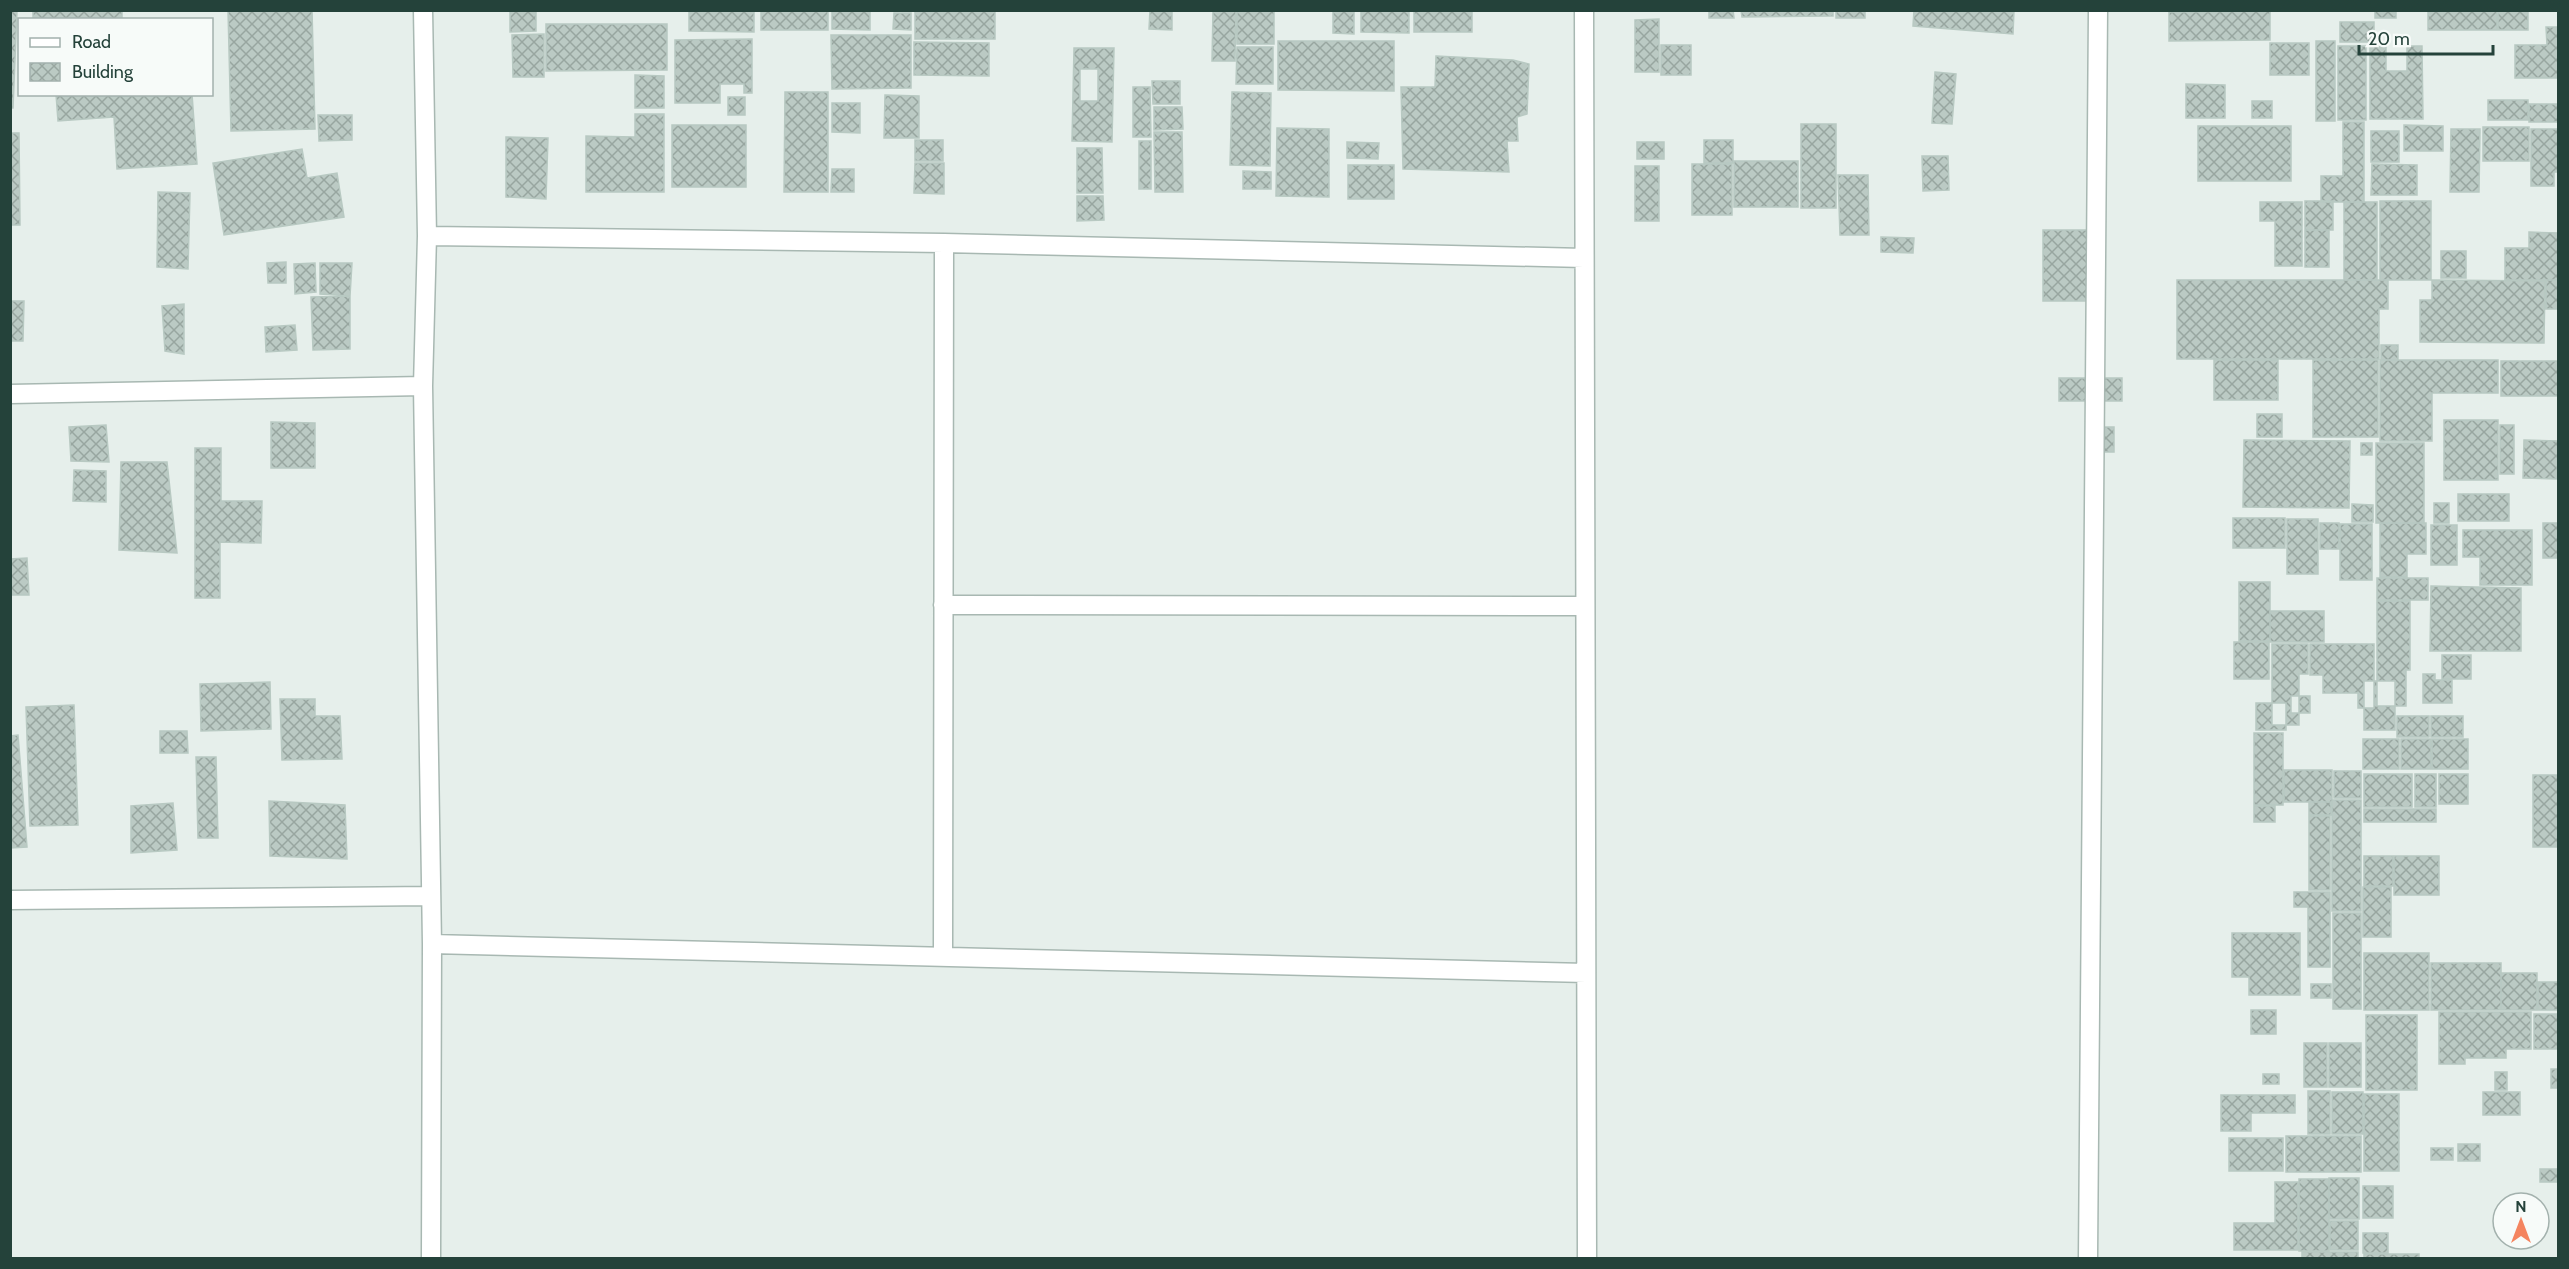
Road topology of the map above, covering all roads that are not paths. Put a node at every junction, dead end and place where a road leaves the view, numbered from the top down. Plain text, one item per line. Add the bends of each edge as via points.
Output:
1 (423, 10) edge
2 (1584, 10) edge
3 (2098, 10) edge
4 (427, 236) junction
5 (944, 243) junction
6 (1584, 258) junction
7 (423, 386) junction
8 (10, 394) edge
9 (943, 605) junction
10 (1585, 606) junction
11 (430, 896) junction
12 (10, 900) edge
13 (432, 944) junction
14 (943, 956) junction
15 (1586, 973) junction
16 (431, 1258) edge
17 (1587, 1258) edge
18 (2088, 1258) edge

1 - 4 street
2 - 6 street
3 - 18 street
4 - 5 street
4 - 7 street
5 - 6 street
5 - 9 street
6 - 10 street
7 - 8 street
7 - 11 street
9 - 10 street
9 - 14 street
10 - 15 street
11 - 12 street
11 - 13 street
13 - 14 street
13 - 16 street
14 - 15 street
15 - 17 street

